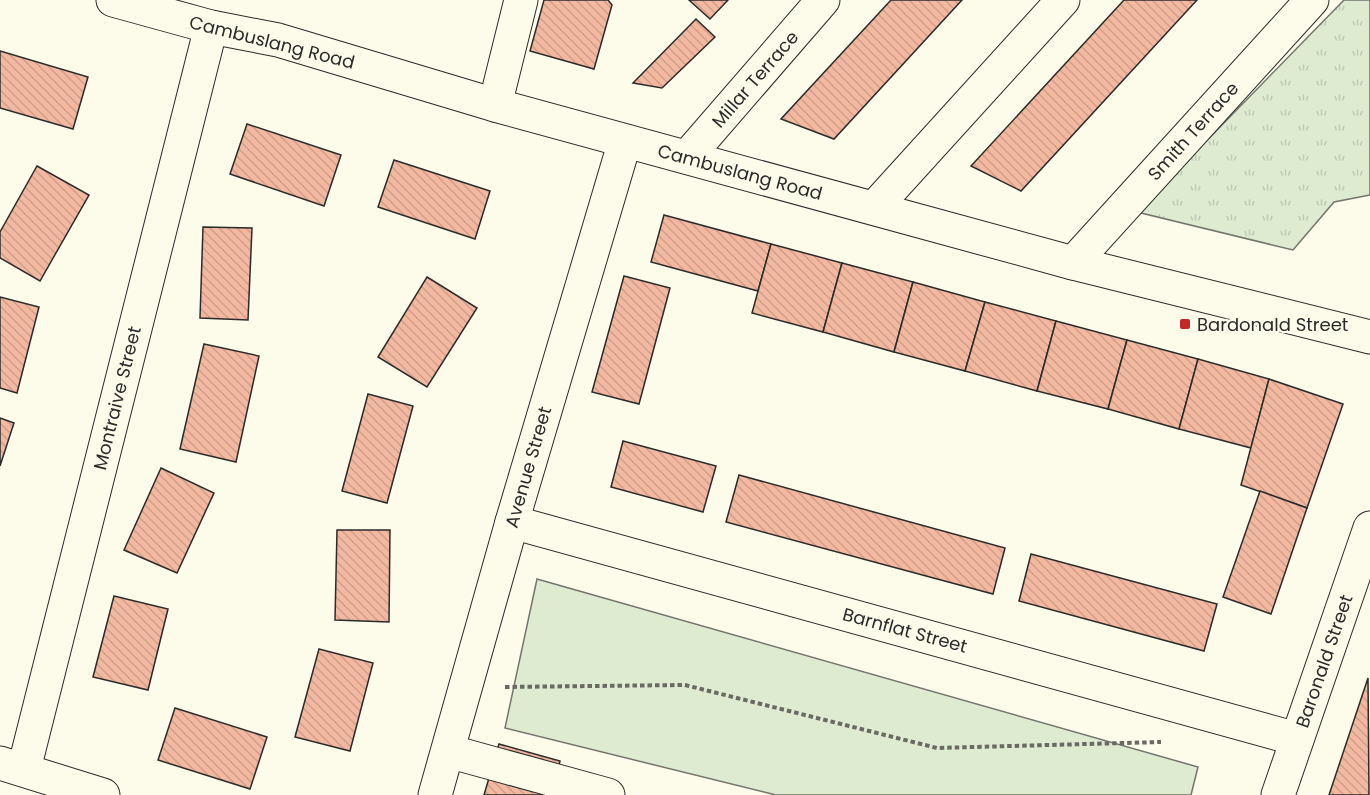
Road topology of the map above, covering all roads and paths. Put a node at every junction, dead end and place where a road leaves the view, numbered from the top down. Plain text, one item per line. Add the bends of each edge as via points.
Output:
1 (113, 0) edge
2 (521, 0) edge
3 (823, 0) edge
4 (1063, 0) edge
5 (1312, 0) edge
6 (211, 27) junction
7 (495, 105) junction
8 (625, 141) junction
9 (687, 157) junction
10 (874, 208) junction
11 (1073, 263) junction
12 (1370, 337) edge
13 (512, 522) junction
14 (1368, 541) edge
15 (465, 687) junction
16 (1297, 739) junction
17 (1165, 742) dead end
18 (448, 751) junction
19 (12, 766) edge
20 (104, 795) edge
21 (435, 795) edge
22 (608, 795) edge
23 (1278, 795) edge

1 - 6 street, Cambuslang Road
2 - 7 street
3 - 9 street, Millar Terrace
4 - 10 street
5 - 11 street, Smith Terrace
6 - 7 street, Cambuslang Road via 278,40
6 - 19 street, Montraive Street
7 - 8 street, Cambuslang Road
8 - 9 street, Cambuslang Road
8 - 13 street, Avenue Street
9 - 10 street, Cambuslang Road
10 - 11 street, Cambuslang Road
11 - 12 street, Cambuslang Road
13 - 15 street, Avenue Street
13 - 16 street, Barnflat Street
14 - 16 street, Baronald Street
15 - 17 path via 685,685 937,748
15 - 18 street, Avenue Street
16 - 23 street, Baronald Street
18 - 21 street, Avenue Street
18 - 22 street
19 - 20 street

